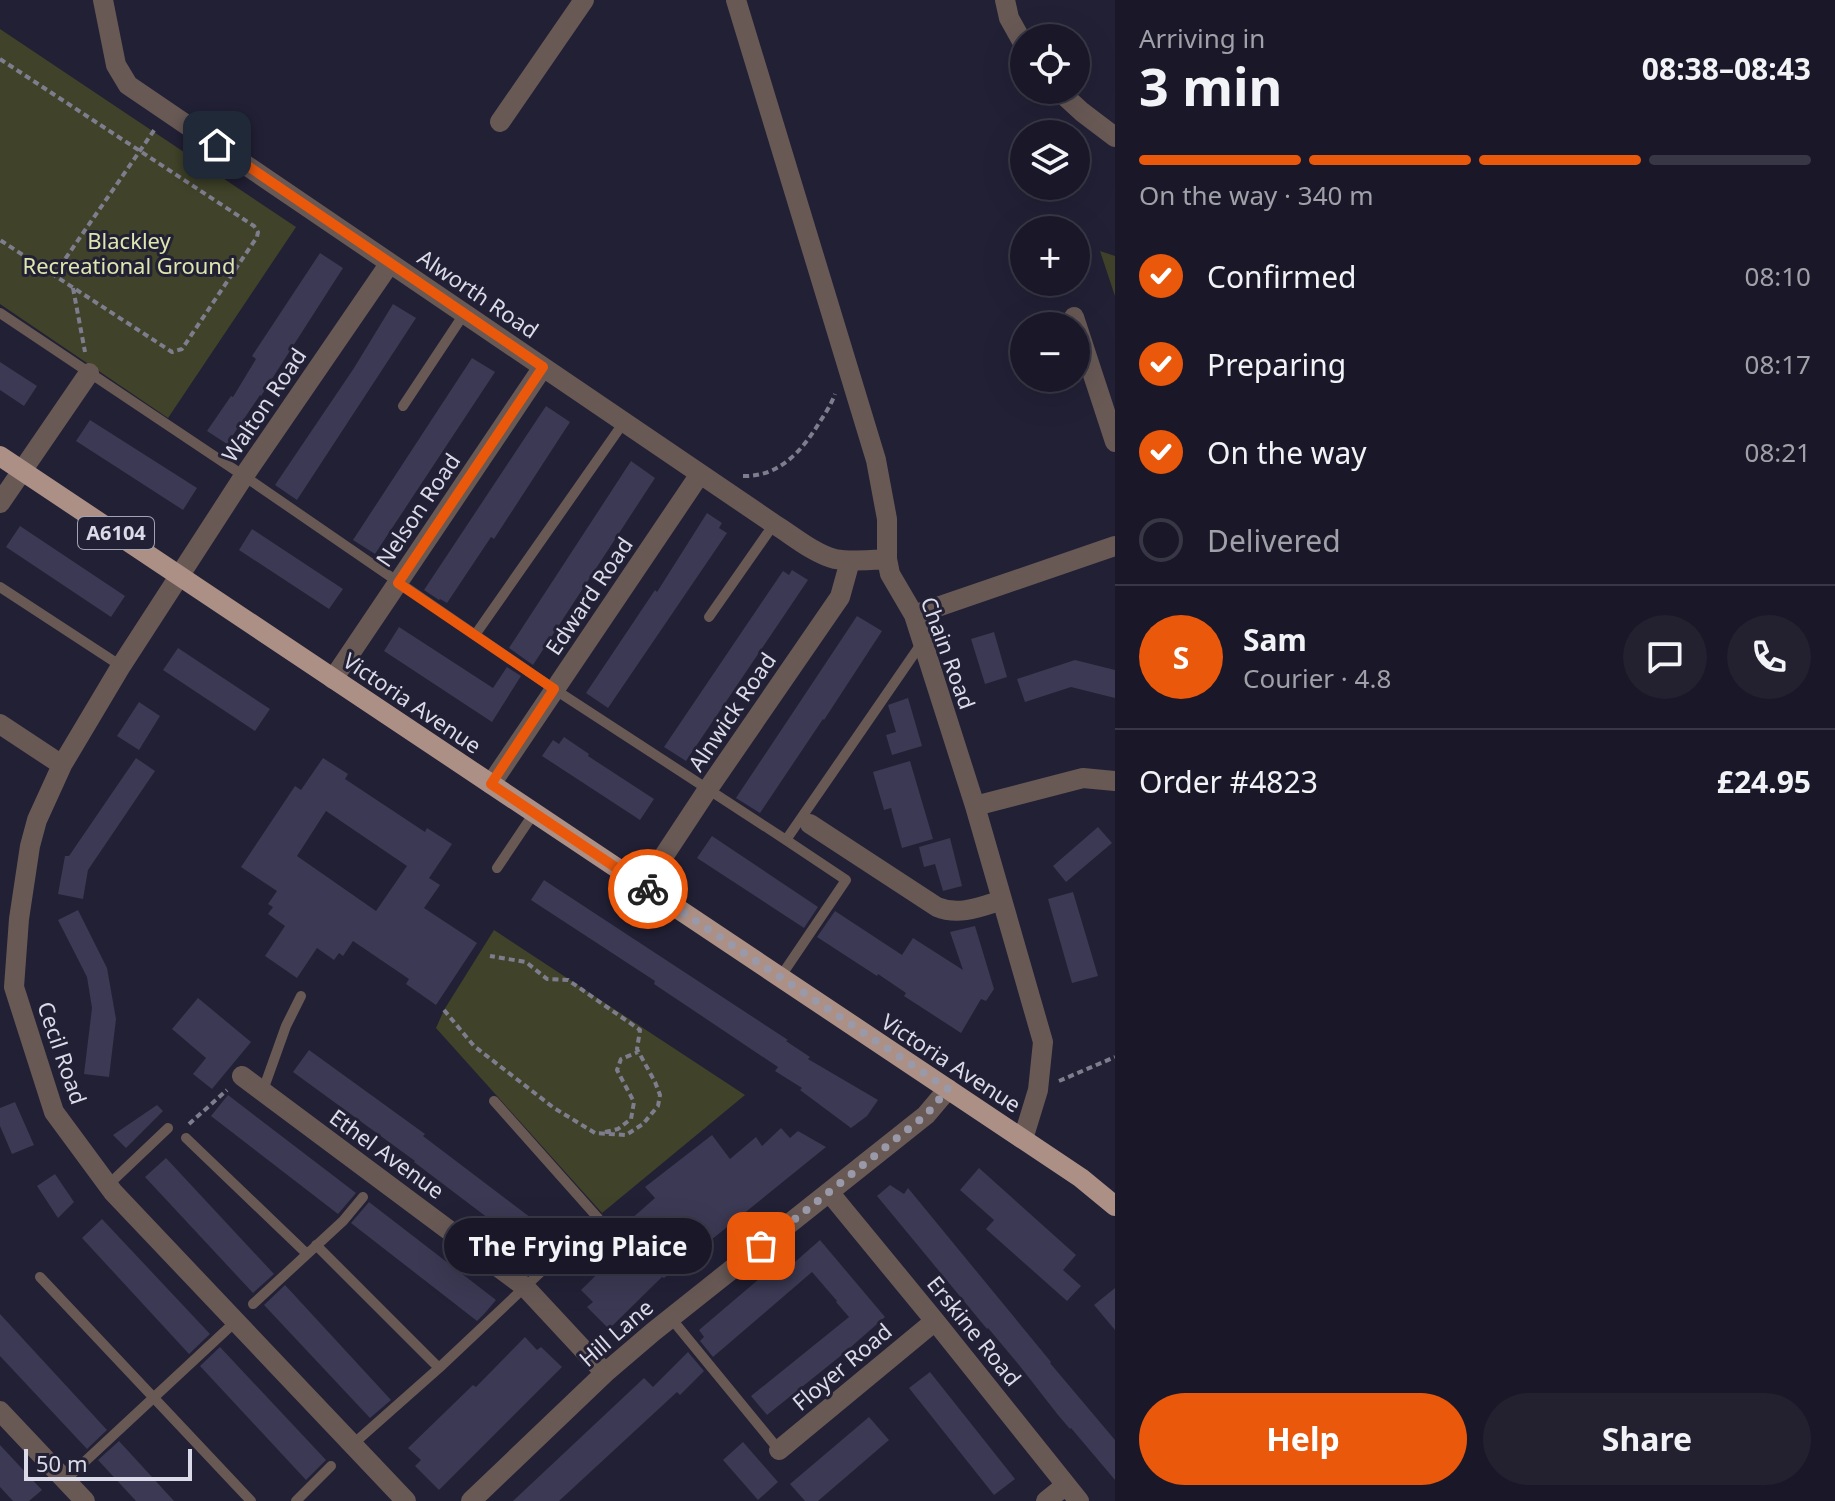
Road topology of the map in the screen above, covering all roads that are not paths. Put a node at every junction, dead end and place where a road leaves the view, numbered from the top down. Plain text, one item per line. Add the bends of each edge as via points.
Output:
1 (103, 0) edge
2 (584, 0) edge
3 (736, 0) edge
4 (1005, 0) edge
5 (1012, 24) edge
6 (1073, 104) edge
7 (500, 122) dead end
8 (1115, 137) edge
9 (390, 263) junction
10 (0, 313) edge
11 (464, 314) junction
12 (1090, 366) edge
13 (543, 367) junction
14 (89, 373) junction
15 (403, 406) dead end
16 (624, 422) junction
17 (1115, 442) edge
18 (0, 456) edge
19 (22, 470) junction
20 (700, 474) junction
21 (244, 476) junction
22 (0, 503) edge
23 (774, 524) junction
24 (1115, 546) edge
25 (887, 559) junction
26 (850, 561) junction
27 (179, 576) junction
28 (398, 583) junction
29 (0, 587) edge
30 (914, 615) junction
31 (709, 617) dead end
32 (475, 635) junction
33 (922, 642) junction
34 (121, 666) junction
35 (333, 679) junction
36 (554, 689) junction
37 (0, 724) edge
38 (62, 765) junction
39 (1115, 781) edge
40 (491, 784) junction
41 (708, 789) junction
42 (975, 806) junction
43 (534, 813) junction
44 (810, 824) dead end
45 (786, 840) junction
46 (497, 868) dead end
47 (644, 886) junction
48 (1002, 900) junction
49 (781, 976) junction
50 (7, 989) edge
51 (301, 996) dead end
52 (242, 1076) dead end
53 (948, 1089) junction
54 (262, 1093) junction
55 (494, 1101) dead end
56 (168, 1128) dead end
57 (186, 1138) dead end
58 (1023, 1139) junction
59 (108, 1185) junction
60 (829, 1192) junction
61 (363, 1197) dead end
62 (1115, 1206) edge
63 (316, 1245) junction
64 (307, 1254) junction
65 (40, 1277) dead end
66 (525, 1287) junction
67 (253, 1304) dead end
68 (670, 1317) junction
69 (935, 1321) junction
70 (235, 1322) junction
71 (439, 1368) junction
72 (605, 1373) junction
73 (153, 1397) junction
74 (0, 1411) edge
75 (352, 1445) junction
76 (779, 1450) joint
77 (331, 1466) dead end
78 (1072, 1493) edge
79 (76, 1494) edge
80 (251, 1501) edge
81 (296, 1501) edge
82 (406, 1501) edge
83 (471, 1501) edge
84 (1046, 1501) edge

1 - 9 street, Alworth Road via 116,65 128,85
2 - 7 street
3 - 25 street, Chain Road via 876,460 887,519
4 - 5 street
6 - 8 street
9 - 11 street, Alworth Road
9 - 21 street, Walton Road
10 - 14 lane
11 - 13 street, Alworth Road
11 - 15 lane
12 - 17 street
13 - 16 street, Alworth Road
13 - 28 street, Nelson Road
14 - 19 street
14 - 21 lane
16 - 20 street, Alworth Road
16 - 32 lane
18 - 19 main road, Victoria Avenue / A6104
19 - 22 street
19 - 27 main road, Victoria Avenue / A6104
20 - 23 street, Alworth Road
20 - 36 street, Edward Road
21 - 27 street, Walton Road
21 - 28 lane
23 - 26 street, Alworth Road via 820,552
23 - 31 lane
24 - 30 street
25 - 26 street, Alworth Road
25 - 30 street, Chain Road
26 - 41 street, Alnwick Road via 840,597
27 - 34 street, Cecil Road
27 - 35 main road, Victoria Avenue / A6104
28 - 32 lane
28 - 35 street, Nelson Road
29 - 34 lane
30 - 33 street, Chain Road
32 - 36 lane
33 - 42 street, Chain Road
33 - 45 lane
34 - 38 street, Cecil Road
35 - 40 main road, Victoria Avenue / A6104
36 - 40 street, Edward Road
36 - 41 lane
37 - 38 street
38 - 50 street, Cecil Road via 30,846
39 - 42 street via 1083,778
40 - 43 main road, Victoria Avenue / A6104
41 - 45 lane
41 - 47 street, Alnwick Road
42 - 48 street, Chain Road
43 - 46 lane
43 - 47 main road, Victoria Avenue / A6104
44 - 48 street via 946,911
45 - 49 lane via 846,880
47 - 49 main road, Victoria Avenue / A6104
48 - 58 street, Chain Road via 1043,1042 1038,1090
49 - 53 main road, Victoria Avenue / A6104
50 - 59 street, Cecil Road via 54,1112
51 - 54 lane
52 - 54 street, Ethel Avenue
53 - 58 main road, Victoria Avenue / A6104
53 - 60 street, Hill Lane via 926,1115
54 - 66 street, Ethel Avenue
55 - 66 lane via 598,1218
56 - 59 lane
57 - 64 lane
58 - 62 main road, Victoria Avenue / A6104
59 - 70 street, Cecil Road
60 - 68 street, Hill Lane
60 - 69 street, Erskine Road
61 - 63 lane
63 - 64 lane
63 - 71 lane
64 - 67 lane
65 - 73 lane
66 - 71 lane
66 - 72 street, Ethel Avenue
68 - 72 street, Hill Lane
68 - 76 lane
69 - 76 street, Floyer Road
69 - 78 street, Erskine Road
70 - 73 lane
70 - 75 street, Cecil Road
71 - 75 lane
72 - 83 street, Hill Lane
73 - 79 lane
73 - 80 lane
74 - 79 street
75 - 82 street, Cecil Road
77 - 81 lane
78 - 84 street

